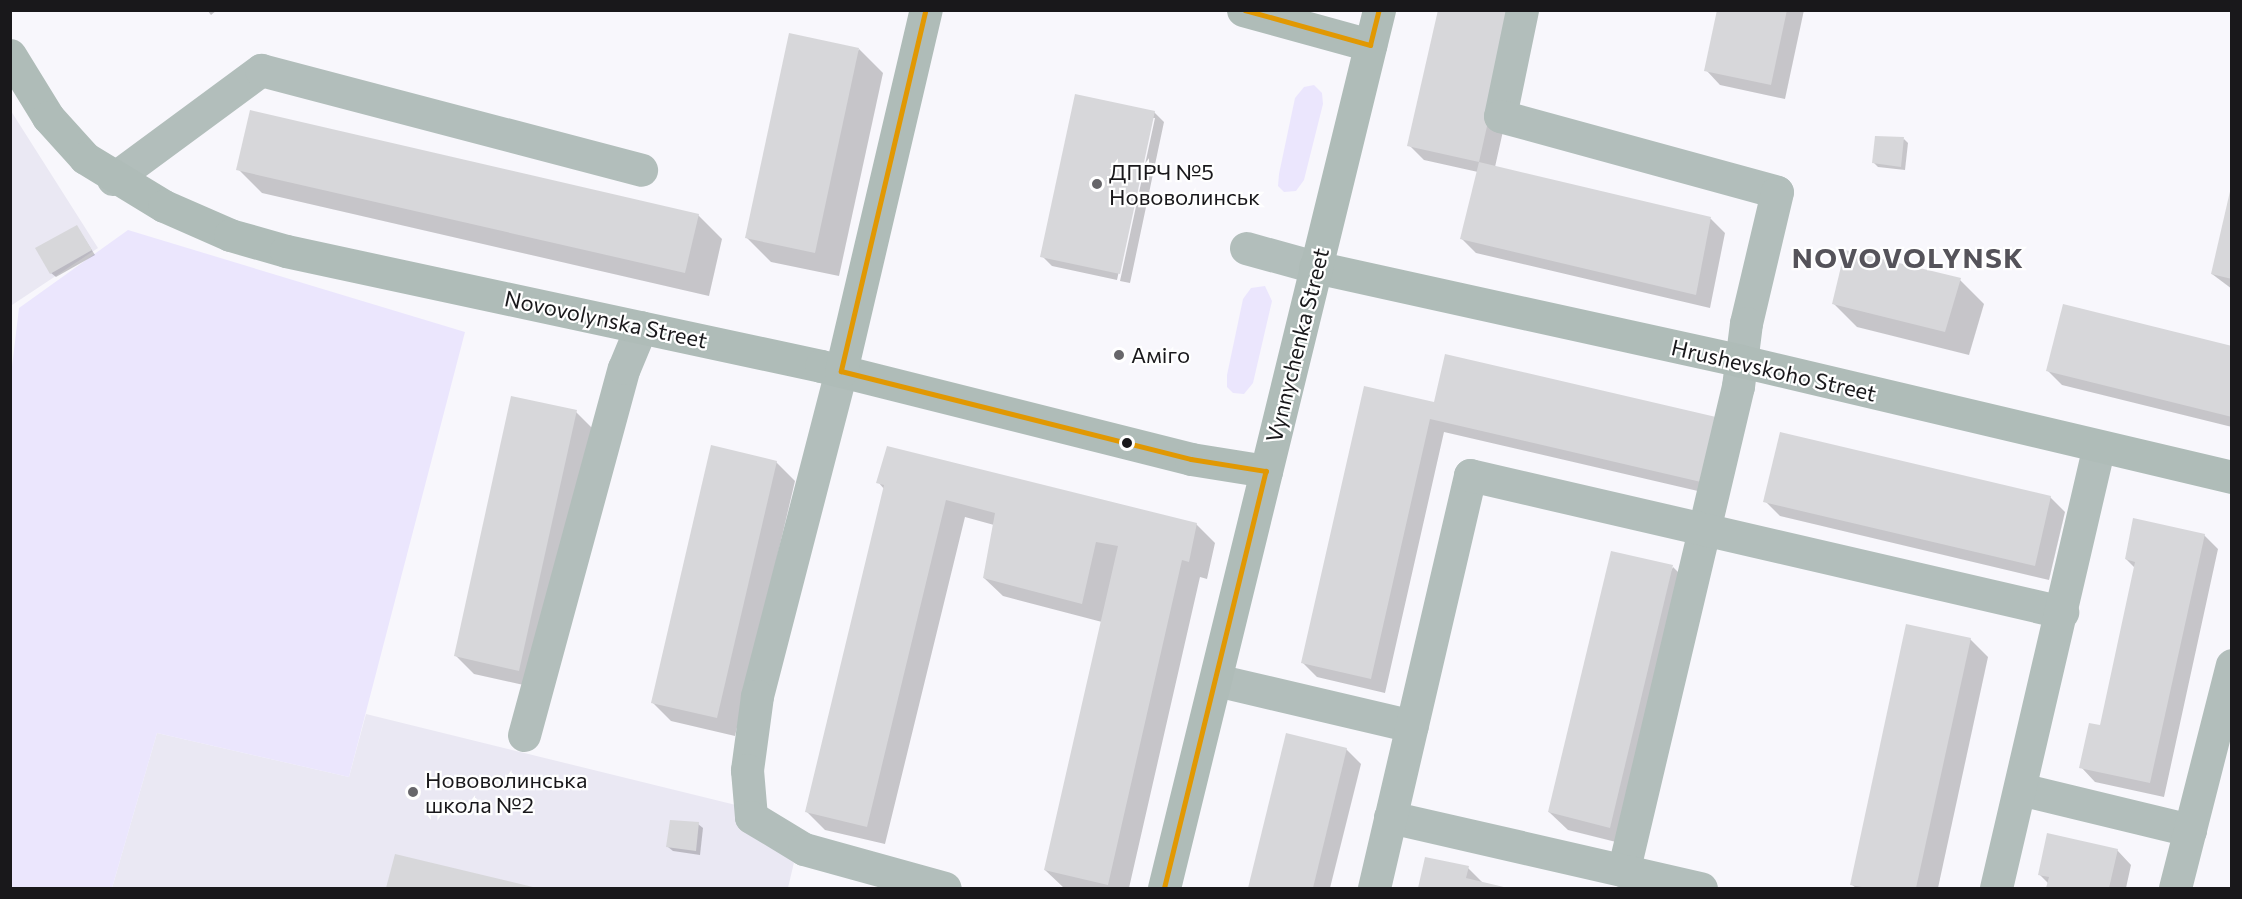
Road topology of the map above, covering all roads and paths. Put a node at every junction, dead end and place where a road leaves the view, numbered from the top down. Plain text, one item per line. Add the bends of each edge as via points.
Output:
1 (926, 10) edge
2 (1243, 10) edge
3 (1379, 10) edge
4 (1522, 10) edge
5 (1370, 45) junction
6 (10, 55) edge
7 (641, 170) dead end
8 (113, 179) junction
9 (1246, 248) dead end
10 (1315, 267) junction
11 (641, 327) junction
12 (1741, 361) junction
13 (841, 371) junction
14 (2099, 447) junction
15 (1266, 471) junction
16 (2232, 477) edge
17 (1702, 528) junction
18 (2062, 612) junction
19 (2232, 665) edge
20 (1216, 680) junction
21 (1412, 726) junction
22 (524, 735) dead end
23 (2020, 789) junction
24 (1390, 817) junction
25 (2190, 830) junction
26 (1623, 871) junction
27 (945, 888) edge
28 (1164, 888) edge
29 (1374, 888) edge
30 (1701, 888) edge
31 (1996, 888) edge
32 (2175, 888) edge

1 - 13 street
2 - 5 street
3 - 5 street, Vynnychenka Street
4 - 12 street via 1500,116 1777,192
5 - 10 street, Vynnychenka Street
6 - 8 street, Novovolynska Street via 67,142
7 - 8 street via 261,70
8 - 11 street, Novovolynska Street via 230,235
9 - 10 street
10 - 12 street, Hrushevskoho Street
10 - 15 street, Vynnychenka Street
11 - 13 street, Novovolynska Street
11 - 22 street via 624,368
12 - 14 street, Hrushevskoho Street
12 - 17 street
13 - 15 street, Novovolynska Street via 1191,459
13 - 27 street via 758,696 747,770 751,817 804,849
14 - 16 street, Hrushevskoho Street
14 - 18 street
15 - 20 street, Vynnychenka Street
17 - 18 street
17 - 21 street via 1470,475
17 - 26 street
18 - 23 street
19 - 25 street
20 - 21 street
20 - 28 street, Vynnychenka Street
21 - 24 street
23 - 25 street
23 - 31 street
24 - 26 street
24 - 29 street
25 - 32 street
26 - 30 street

